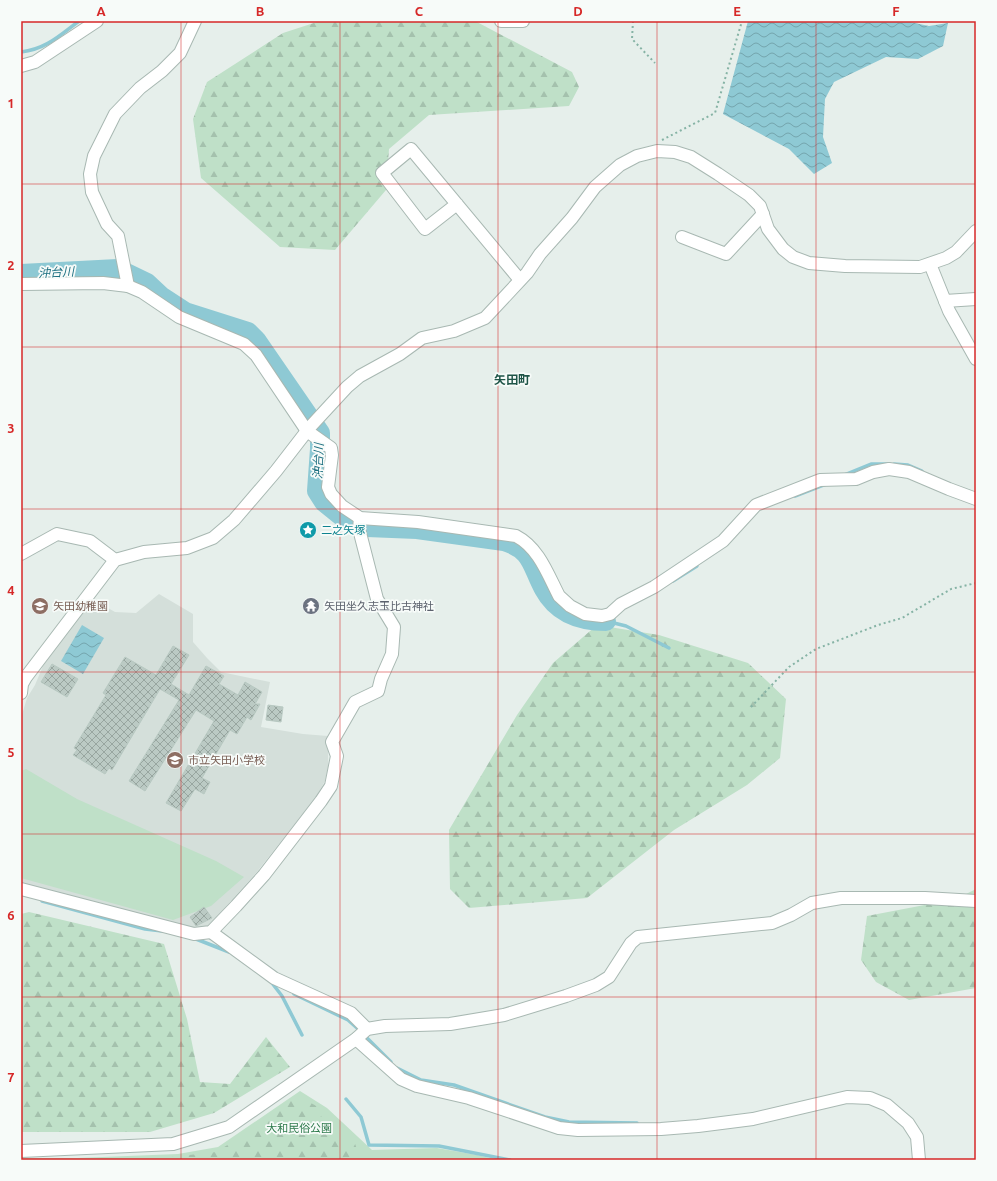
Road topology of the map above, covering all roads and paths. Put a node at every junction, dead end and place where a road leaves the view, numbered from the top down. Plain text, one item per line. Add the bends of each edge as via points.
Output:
1 (97, 21) edge
2 (195, 21) edge
3 (501, 21) edge
4 (523, 21) edge
5 (632, 21) edge
6 (742, 21) edge
7 (655, 63) dead end
8 (21, 66) edge
9 (656, 143) dead end
10 (457, 204) junction
11 (764, 214) junction
12 (976, 231) edge
13 (682, 237) dead end
14 (930, 264) junction
15 (520, 280) junction
16 (21, 284) edge
17 (128, 286) junction
18 (976, 299) edge
19 (945, 301) junction
20 (976, 359) edge
21 (315, 431) junction
22 (976, 499) edge
23 (359, 523) junction
24 (21, 554) edge
25 (115, 560) junction
26 (976, 582) edge
27 (23, 676) edge
28 (21, 693) edge
29 (751, 707) dead end
30 (21, 889) edge
31 (976, 901) edge
32 (210, 932) junction
33 (367, 1029) junction
34 (356, 1040) junction
35 (21, 1151) edge
36 (919, 1160) edge

1 - 8 street via 35,62
2 - 17 street via 180,53 114,114 94,156 90,174 92,192 107,224 118,236
3 - 4 street
5 - 7 path via 632,39
6 - 9 path via 715,113
10 - 10 street via 411,149 382,173 425,229
10 - 15 street
11 - 13 street via 726,254
11 - 14 street via 768,229 783,249 793,257 809,263 906,267
11 - 15 street via 749,195 691,157 675,152 657,151 637,156 620,165 595,187 568,224
12 - 14 street via 956,252
14 - 19 street
15 - 21 street via 485,318 454,331 422,338 400,354 360,376 347,387
16 - 17 street via 103,283
17 - 21 street via 180,316 249,347
18 - 19 street
19 - 20 street via 963,339
21 - 23 street via 331,448 328,488
21 - 25 street via 234,520 213,538 187,548 144,552
22 - 23 street via 909,472 881,470 862,478 820,480 756,505 730,534 714,547 654,587 625,601 610,614 602,616 585,614 563,601 541,559 528,544 516,536 418,522
23 - 32 street via 377,599 394,627 392,654 378,690 355,702 332,742 337,756 330,786 321,801 264,875
24 - 25 street via 57,534 90,541
25 - 27 street
26 - 29 path via 952,589 902,618 816,648 789,667
27 - 28 street
30 - 32 street via 194,934
31 - 33 street via 841,898 812,903 772,923 638,937 631,943 609,977 596,985 566,996 504,1015 450,1024
32 - 33 street via 274,978 351,1013
33 - 34 street
34 - 35 street via 229,1127 172,1144
34 - 36 street via 401,1079 417,1086 469,1098 559,1128 586,1130 698,1126 753,1119 847,1097 870,1098 890,1108 908,1123 917,1137

